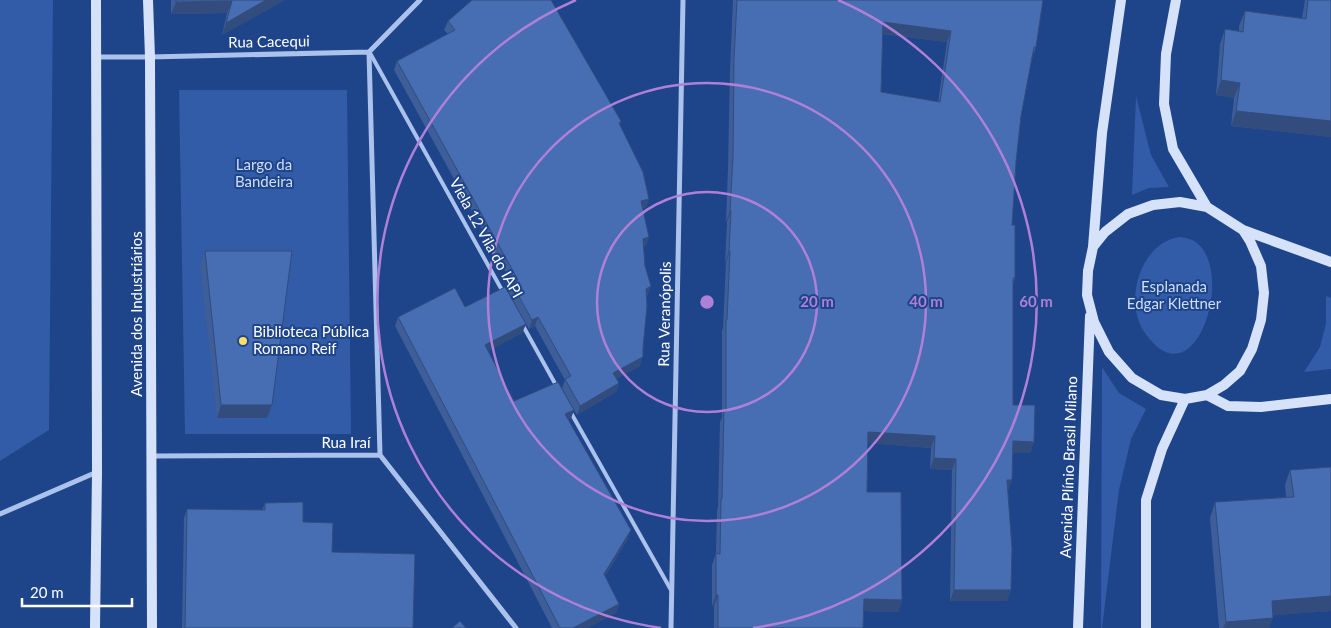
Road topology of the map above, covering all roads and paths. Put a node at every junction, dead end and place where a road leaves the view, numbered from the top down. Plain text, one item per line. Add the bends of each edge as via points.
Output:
1 (96, 0) edge
2 (148, 0) edge
3 (420, 0) edge
4 (683, 0) edge
5 (1121, 0) edge
6 (1176, 0) edge
7 (369, 52) junction
8 (97, 57) junction
9 (150, 57) junction
10 (1207, 207) junction
11 (1243, 230) junction
12 (1093, 246) junction
13 (1331, 262) edge
14 (506, 296) edge
15 (1090, 308) junction
16 (520, 322) edge
17 (560, 392) edge
18 (1207, 395) junction
19 (1185, 399) junction
20 (1331, 399) edge
21 (569, 409) edge
22 (152, 456) junction
23 (380, 456) junction
24 (97, 472) junction
25 (0, 514) edge
26 (672, 592) junction
27 (95, 628) edge
28 (152, 628) edge
29 (516, 628) edge
30 (671, 628) edge
31 (1078, 628) edge
32 (1146, 628) edge

1 - 8 main road
2 - 9 main road, Avenida dos Industriários
3 - 7 street
4 - 26 street, Rua Veranópolis
5 - 12 main road via 1102,133
6 - 10 main road via 1166,54 1164,104 1173,149
7 - 9 street, Rua Cacequi
7 - 14 lane, Viela 12 Vila do IAPI
7 - 23 street
8 - 9 street, Rua Cacequi
8 - 24 main road
9 - 22 main road, Avenida dos Industriários
10 - 11 main road
10 - 12 main road via 1180,202 1153,205 1128,214
11 - 13 main road
11 - 18 main road via 1261,266 1264,293 1261,320 1252,349 1240,371
12 - 15 main road via 1088,271
15 - 19 main road via 1108,352 1132,378 1161,395
15 - 31 main road, Avenida Plínio Brasil Milano
16 - 17 lane
18 - 19 main road
18 - 20 main road via 1228,406 1253,407
19 - 32 main road via 1162,449 1146,500
21 - 26 lane
22 - 23 street, Rua Iraí
22 - 28 main road, Avenida dos Industriários
23 - 29 street, Rua Iraí
24 - 25 street
24 - 27 main road
26 - 30 street, Rua Veranópolis

